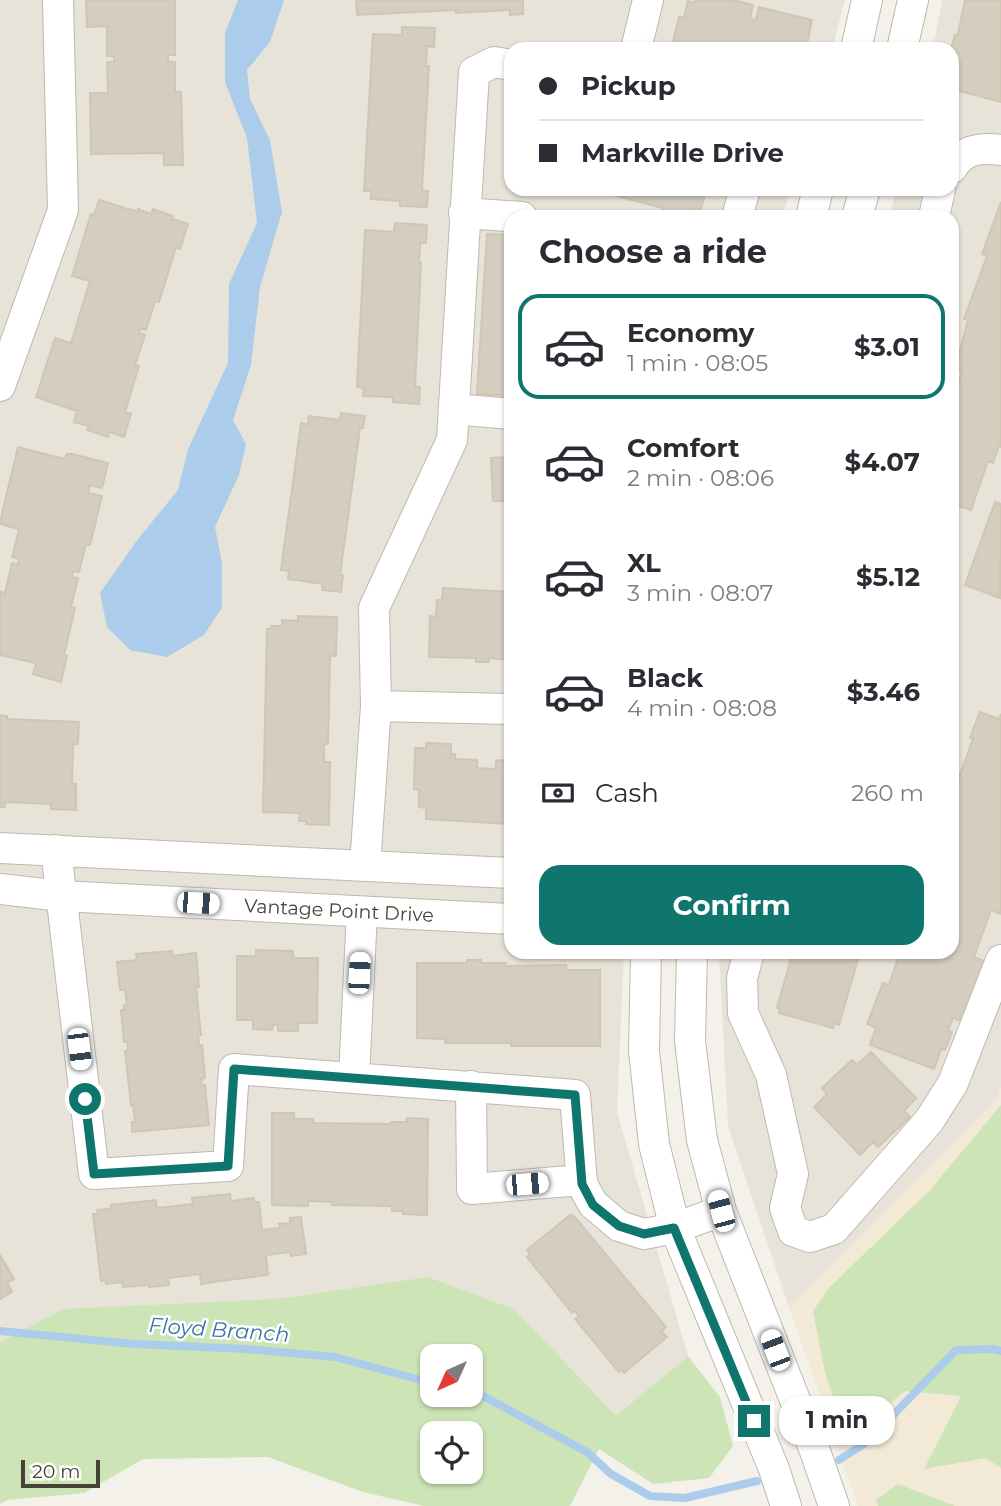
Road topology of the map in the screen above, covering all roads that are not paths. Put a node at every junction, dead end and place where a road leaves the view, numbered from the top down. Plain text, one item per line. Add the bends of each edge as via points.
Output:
1 (58, 0) edge
2 (648, 0) edge
3 (867, 0) edge
4 (909, 1) edge
5 (638, 42) edge
6 (858, 42) edge
7 (903, 42) edge
8 (504, 64) edge
9 (1001, 150) edge
10 (959, 159) edge
11 (464, 213) junction
12 (504, 216) edge
13 (0, 386) edge
14 (454, 409) junction
15 (504, 413) edge
16 (376, 706) junction
17 (504, 709) edge
18 (0, 848) edge
19 (56, 850) junction
20 (365, 866) junction
21 (504, 873) edge
22 (0, 889) edge
23 (61, 896) junction
24 (362, 912) junction
25 (504, 919) edge
26 (646, 959) edge
27 (692, 959) edge
28 (746, 959) edge
29 (1001, 960) edge
30 (354, 1077) junction
31 (471, 1086) junction
32 (582, 1180) junction
33 (721, 1211) junction
34 (674, 1228) junction
35 (786, 1506) edge
36 (834, 1506) edge

1 - 13 street via 63,210
2 - 5 street
3 - 6 street
4 - 7 street
8 - 11 street via 494,62 474,72
9 - 10 street via 981,147
11 - 12 street
11 - 14 street
14 - 15 street
14 - 16 street via 452,440 374,608
16 - 17 street
16 - 20 street
18 - 19 street
19 - 20 street
19 - 23 street
20 - 21 street
22 - 23 street, Vantage Point Drive
23 - 24 street, Vantage Point Drive
23 - 30 street via 94,1174 228,1166 234,1069
24 - 25 street, Vantage Point Drive
24 - 30 street
26 - 34 street via 644,1051 654,1144
27 - 33 street via 690,1041 702,1140
28 - 29 street via 743,1013 771,1075 793,1174 785,1208 793,1231 810,1237 834,1229 929,1121 953,1083
30 - 31 street
31 - 32 street via 575,1095
31 - 32 street via 472,1189
32 - 34 street via 593,1205 619,1226 644,1234
33 - 34 street
33 - 36 street
34 - 35 street

